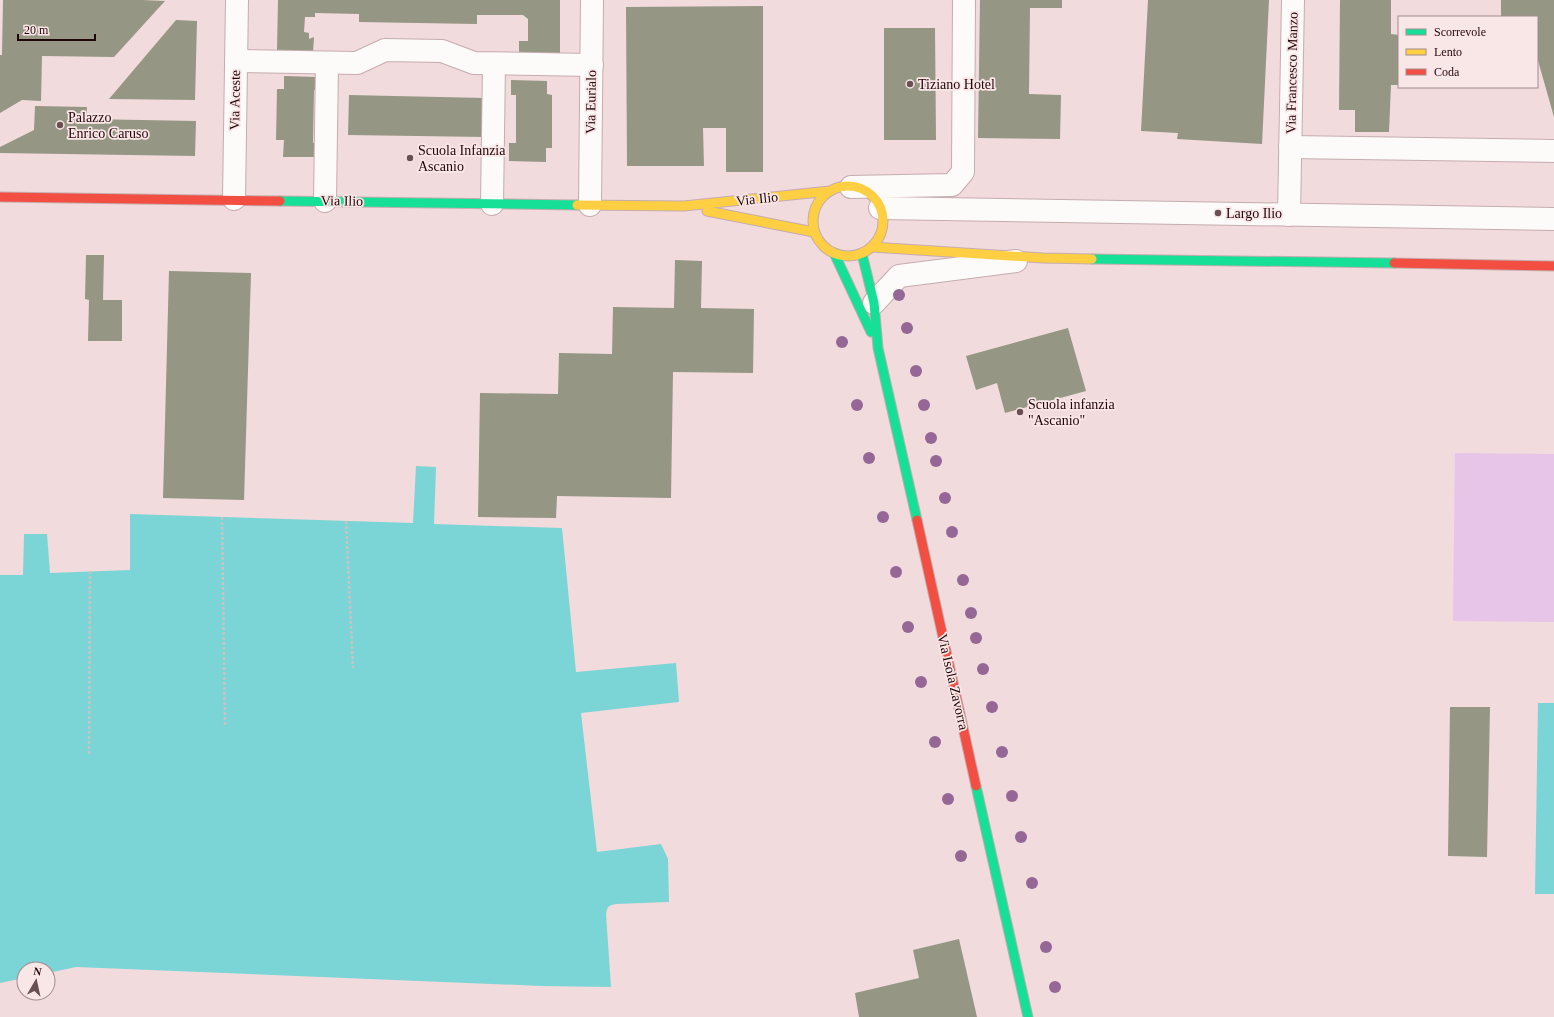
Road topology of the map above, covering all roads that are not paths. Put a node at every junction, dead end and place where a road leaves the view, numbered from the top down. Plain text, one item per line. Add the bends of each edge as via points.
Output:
1 (237, 0) edge
2 (592, 0) edge
3 (964, 0) edge
4 (1293, 0) edge
5 (236, 61) junction
6 (327, 62) junction
7 (494, 64) junction
8 (592, 65) junction
9 (1290, 147) junction
10 (1554, 151) edge
11 (840, 189) junction
12 (0, 196) edge
13 (234, 200) junction
14 (325, 201) junction
15 (492, 204) junction
16 (590, 205) junction
17 (684, 206) junction
18 (880, 208) junction
19 (1290, 215) junction
20 (1554, 219) edge
21 (814, 232) junction
22 (872, 247) junction
23 (834, 254) junction
24 (862, 254) junction
25 (1043, 258) junction
26 (1554, 266) edge
27 (874, 303) junction
28 (878, 348) junction
29 (1028, 1017) edge

1 - 5 street, Via Aceste
2 - 8 street, Via Eurialo
3 - 11 street via 963,172 952,185
4 - 9 street, Via Francesco Manzo
5 - 6 street
5 - 13 street, Via Aceste
6 - 7 street via 357,63 385,50 442,50 474,63
6 - 14 street
7 - 8 street
7 - 15 street
8 - 16 street, Via Eurialo
9 - 10 street
9 - 19 street, Via Francesco Manzo
11 - 17 main road, Via Ilio
11 - 18 main road via 864,190 875,199
11 - 21 main road via 821,199 815,209
12 - 13 main road, Via Ilio
13 - 14 main road, Via Ilio
14 - 15 main road, Via Ilio
15 - 16 main road, Via Ilio
16 - 17 main road, Via Ilio
17 - 21 main road, Via Ilio
18 - 19 street
18 - 22 main road via 882,225 878,239
19 - 20 street
21 - 23 main road via 826,249
22 - 24 main road
22 - 25 main road
23 - 24 main road
23 - 28 main road, Via Isola Zavorra
24 - 27 main road, Via Isola Zavorra
25 - 26 main road
25 - 27 street via 899,276
27 - 28 main road, Via Isola Zavorra
28 - 29 main road, Via Isola Zavorra

